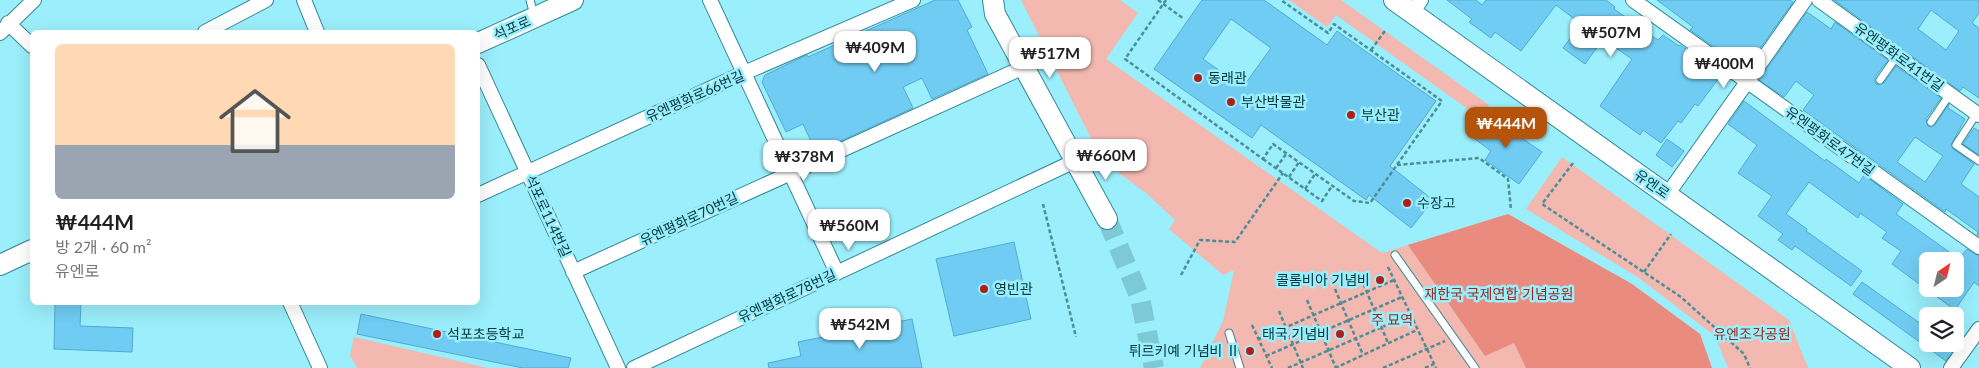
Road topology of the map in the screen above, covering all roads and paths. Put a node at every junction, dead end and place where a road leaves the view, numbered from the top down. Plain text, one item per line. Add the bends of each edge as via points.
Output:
1 (34, 0) edge
2 (266, 0) edge
3 (304, 0) edge
4 (573, 0) edge
5 (710, 0) edge
6 (914, 0) edge
7 (1158, 0) edge
8 (1166, 0) edge
9 (1281, 0) edge
10 (1394, 0) edge
11 (1633, 0) edge
12 (1805, 0) edge
13 (1819, 0) edge
14 (1164, 4) junction
15 (991, 5) edge
16 (1416, 6) edge
17 (532, 9) edge
18 (1184, 19) dead end
19 (4, 28) edge
20 (209, 30) edge
21 (316, 30) edge
22 (1385, 31) dead end
23 (480, 42) edge
24 (30, 45) edge
25 (1371, 50) junction
26 (1897, 56) junction
27 (1024, 67) junction
28 (480, 69) edge
29 (744, 73) junction
30 (1880, 80) dead end
31 (1747, 82) junction
32 (1950, 94) junction
33 (1978, 114) edge
34 (1931, 122) dead end
35 (1286, 154) junction
36 (1263, 159) junction
37 (1075, 160) junction
38 (1979, 161) edge
39 (1299, 162) junction
40 (1573, 162) dead end
41 (1398, 165) junction
42 (1276, 168) junction
43 (527, 172) junction
44 (790, 172) junction
45 (1283, 173) junction
46 (1315, 174) junction
47 (1289, 177) junction
48 (1332, 186) junction
49 (1305, 189) junction
50 (480, 193) edge
51 (1667, 195) junction
52 (1043, 204) dead end
53 (1511, 210) dead end
54 (1106, 218) tunnel mouth
55 (1671, 234) dead end
56 (1979, 248) edge
57 (30, 251) edge
58 (1395, 255) dead end
59 (0, 265) edge
60 (1388, 267) dead end
61 (573, 272) junction
62 (1644, 272) junction
63 (836, 273) junction
64 (1181, 275) dead end
65 (1361, 278) dead end
66 (1394, 280) junction
67 (1334, 289) dead end
68 (1367, 292) junction
69 (1402, 298) junction
70 (1307, 300) dead end
71 (1341, 304) junction
72 (291, 305) edge
73 (1374, 310) junction
74 (1280, 311) dead end
75 (1410, 315) junction
76 (1313, 316) junction
77 (1348, 321) junction
78 (1252, 325) dead end
79 (1382, 327) junction
80 (1286, 328) junction
81 (1979, 329) edge
82 (1417, 330) junction
83 (1229, 333) dead end
84 (1320, 333) junction
85 (1076, 337) dead end
86 (1453, 337) junction
87 (1356, 339) junction
88 (1259, 340) junction
89 (1388, 343) junction
90 (1293, 345) junction
91 (1427, 349) junction
92 (1328, 350) junction
93 (1363, 355) junction
94 (1266, 356) junction
95 (1301, 362) junction
96 (1434, 364) junction
97 (320, 368) edge
98 (618, 368) edge
99 (634, 368) edge
100 (1240, 368) edge
101 (1272, 368) edge
102 (1288, 368) edge
103 (1303, 368) edge
104 (1335, 368) edge
105 (1383, 368) edge
106 (1425, 368) edge
107 (1436, 368) edge
108 (1476, 368) edge
109 (1750, 368) edge
110 (1910, 368) edge
111 (1951, 368) edge

1 - 19 street
2 - 20 street
3 - 21 street
4 - 17 main road, 석포로
5 - 29 street
6 - 29 street, 유엔평화로66번길
7 - 14 path
8 - 14 path
9 - 25 path via 1328,34 1334,24
10 - 16 main road, 유엔로
11 - 31 street, 유엔평화로47번길
12 - 31 street
13 - 26 street, 유엔평화로41번길
14 - 18 path
14 - 36 path via 1124,59
15 - 27 main road
16 - 51 main road, 유엔로
17 - 23 main road, 석포로
19 - 24 street
22 - 25 path
25 - 41 path via 1442,100
26 - 30 lane
26 - 32 street, 유엔평화로41번길
27 - 37 main road
27 - 44 street, 유엔평화로70번길
28 - 43 street, 석포로114번길
29 - 43 street, 유엔평화로66번길
29 - 44 street
31 - 51 street
31 - 56 street, 유엔평화로47번길
32 - 33 street, 유엔평화로41번길
32 - 34 lane
33 - 38 lane via 1956,144
35 - 36 path via 1274,144
35 - 39 path
35 - 42 path
36 - 42 path
37 - 54 main road
37 - 63 street, 유엔평화로78번길
39 - 46 path
39 - 47 path
40 - 62 path via 1542,204
41 - 48 path via 1370,203 1354,201
41 - 53 path via 1479,158 1508,179
42 - 45 path
43 - 50 street, 유엔평화로66번길
43 - 61 street, 석포로114번길
44 - 61 street, 유엔평화로70번길
44 - 63 street
45 - 47 path
45 - 64 path via 1235,242 1200,240
46 - 48 path
46 - 49 path
47 - 49 path
48 - 49 path via 1322,201
51 - 110 main road, 유엔로
52 - 85 path
55 - 62 path
57 - 59 main road
58 - 86 lane
60 - 66 path
61 - 98 street, 석포로114번길
62 - 109 path via 1681,297 1744,354
63 - 99 street, 유엔평화로78번길
65 - 68 path
66 - 68 path
66 - 69 path
67 - 71 path
68 - 71 path
68 - 73 path
69 - 73 path
69 - 75 path
70 - 76 path
71 - 76 path
71 - 77 path
72 - 97 street
73 - 77 path
73 - 79 path
74 - 80 path
75 - 79 path
75 - 82 path
76 - 80 path
76 - 84 path
77 - 84 path
77 - 87 path
78 - 88 path
79 - 87 path
79 - 89 path
80 - 88 path
80 - 90 path
81 - 111 street
82 - 89 path
82 - 91 path
83 - 100 lane
84 - 90 path
84 - 92 path
86 - 91 path
86 - 108 lane
87 - 92 path
87 - 93 path
88 - 94 path
89 - 93 path
90 - 94 path
90 - 95 path
91 - 96 path
91 - 105 path
92 - 95 path
92 - 104 path
93 - 104 path
94 - 101 path
95 - 102 path
95 - 103 path
96 - 106 path
96 - 107 path

